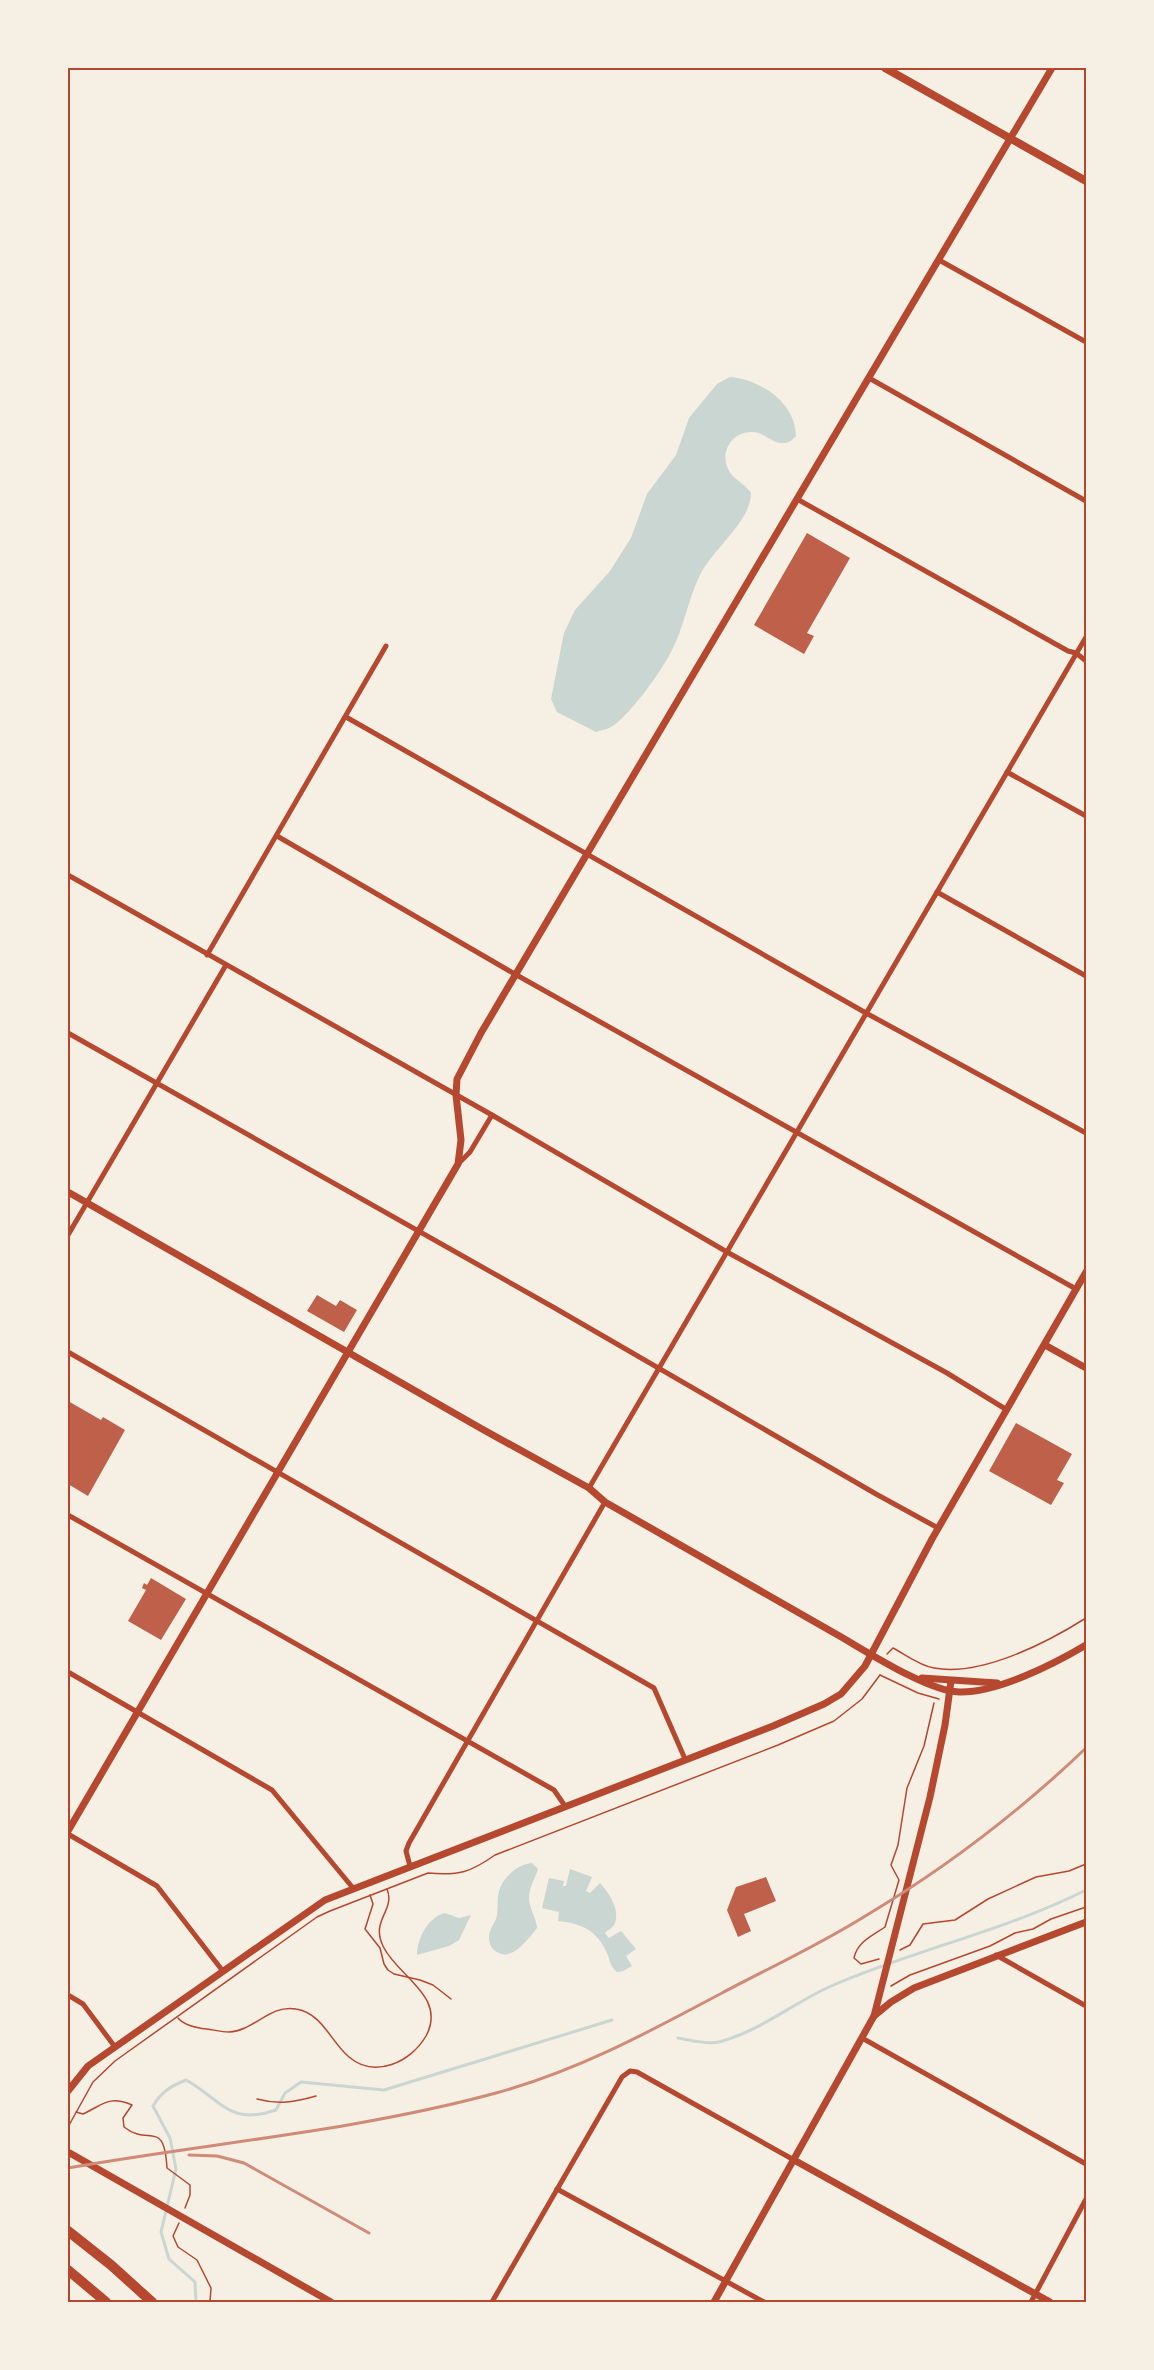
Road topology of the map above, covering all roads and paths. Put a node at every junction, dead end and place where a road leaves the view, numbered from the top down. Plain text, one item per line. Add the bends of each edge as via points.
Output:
1 (885, 68) edge
2 (1052, 68) edge
3 (1011, 138) junction
4 (1086, 181) edge
5 (939, 260) junction
6 (1086, 342) edge
7 (869, 378) junction
8 (797, 499) junction
9 (1086, 501) edge
10 (1086, 637) edge
11 (386, 646) dead end
12 (1076, 653) junction
13 (1086, 661) edge
14 (346, 717) junction
15 (1006, 772) junction
16 (1086, 816) edge
17 (277, 836) junction
18 (587, 854) junction
19 (68, 875) edge
20 (937, 892) junction
21 (207, 955) junction
22 (226, 965) junction
23 (516, 974) junction
24 (1086, 976) edge
25 (866, 1013) junction
26 (68, 1033) edge
27 (157, 1084) junction
28 (456, 1095) junction
29 (492, 1115) junction
30 (796, 1133) junction
31 (1086, 1133) edge
32 (458, 1164) junction
33 (68, 1192) edge
34 (87, 1202) junction
35 (419, 1232) junction
36 (68, 1235) edge
37 (727, 1252) junction
38 (1086, 1272) edge
39 (1076, 1289) junction
40 (1044, 1345) junction
41 (68, 1352) edge
42 (348, 1352) junction
43 (659, 1368) junction
44 (1086, 1368) edge
45 (1007, 1410) junction
46 (277, 1472) junction
47 (589, 1488) junction
48 (605, 1502) junction
49 (68, 1515) edge
50 (938, 1528) junction
51 (206, 1594) junction
52 (1086, 1618) edge
53 (536, 1620) junction
54 (1086, 1645) edge
55 (890, 1649) dead end
56 (872, 1654) junction
57 (878, 1670) dead end
58 (68, 1672) edge
59 (880, 1675) junction
60 (914, 1677) junction
61 (951, 1681) junction
62 (1003, 1683) junction
63 (950, 1691) junction
64 (940, 1699) dead end
65 (934, 1703) dead end
66 (137, 1712) junction
67 (468, 1741) junction
68 (686, 1759) junction
69 (565, 1806) junction
70 (68, 1833) edge
71 (1086, 1864) edge
72 (410, 1866) junction
73 (353, 1888) junction
74 (387, 1888) junction
75 (370, 1895) junction
76 (1086, 1907) edge
77 (1086, 1922) edge
78 (893, 1953) dead end
79 (996, 1956) junction
80 (884, 1957) dead end
81 (222, 1970) junction
82 (408, 1977) junction
83 (879, 1992) junction
84 (68, 1995) edge
85 (451, 1999) dead end
86 (1086, 2006) edge
87 (874, 2016) junction
88 (177, 2017) junction
89 (862, 2038) junction
90 (115, 2047) junction
91 (68, 2091) edge
92 (316, 2096) dead end
93 (256, 2099) dead end
94 (76, 2112) junction
95 (68, 2127) edge
96 (68, 2152) edge
97 (794, 2160) junction
98 (1086, 2164) edge
99 (190, 2185) dead end
100 (557, 2189) junction
101 (1086, 2199) edge
102 (68, 2231) edge
103 (197, 2260) dead end
104 (68, 2270) edge
105 (726, 2281) junction
106 (1035, 2294) junction
107 (106, 2302) edge
108 (152, 2302) edge
109 (210, 2302) edge
110 (331, 2302) edge
111 (492, 2302) edge
112 (714, 2302) edge
113 (764, 2302) edge
114 (1030, 2302) edge
115 (1050, 2302) edge

1 - 3 main road
2 - 3 street
3 - 4 main road
3 - 5 street
5 - 6 street
5 - 7 street
7 - 8 street
7 - 9 street
8 - 12 street
8 - 18 street
10 - 12 street
11 - 14 street
12 - 13 street
12 - 15 street
14 - 17 street
14 - 18 street
15 - 16 street
15 - 20 street
17 - 21 street
17 - 23 street
18 - 23 street
18 - 25 street
19 - 21 street
20 - 24 street
20 - 25 street
21 - 22 street
22 - 27 street
22 - 28 street
23 - 28 street via 462,1068
23 - 30 street
25 - 30 street
25 - 31 street
26 - 27 street
27 - 34 street
27 - 35 street
28 - 29 street
28 - 32 street via 461,1140
29 - 32 street via 470,1152
29 - 37 street
30 - 37 street
30 - 39 street
32 - 35 street
33 - 34 street
34 - 36 street
34 - 42 street
35 - 42 street
35 - 43 street
37 - 43 street
37 - 45 street
38 - 39 street
39 - 40 street
40 - 44 street
40 - 45 street
41 - 46 street
42 - 46 street
42 - 47 street
43 - 47 street
43 - 50 street
45 - 50 street
46 - 51 street
46 - 53 street
47 - 48 street
48 - 53 street
48 - 56 street
49 - 51 street
50 - 56 street
51 - 66 street
51 - 67 street
52 - 55 path via 1026,1651 964,1668 935,1669
53 - 67 street
53 - 68 street via 654,1688
54 - 62 street via 1061,1660
56 - 60 street
56 - 68 street via 854,1682 825,1704
57 - 59 path
58 - 66 street
59 - 64 path
59 - 74 path via 862,1699 834,1721 780,1745 495,1855 473,1870 428,1873
60 - 61 street
60 - 63 street
61 - 62 street
61 - 63 street
62 - 63 street via 978,1691
63 - 83 street via 930,1797
65 - 80 path via 924,1746 907,1788 891,1865 899,1880 885,1927 859,1945 854,1958 861,1964
66 - 70 street
66 - 73 street via 272,1790
67 - 69 street via 554,1790
67 - 72 street via 409,1843 406,1851
68 - 69 street
69 - 72 street
70 - 81 street via 157,1886
71 - 78 path via 1036,1877 988,1899 955,1920 923,1924 910,1945
72 - 73 street
73 - 81 street via 308,1910
74 - 75 path
74 - 82 path via 390,1904 380,1920 383,1948
75 - 82 path via 373,1904 365,1929 380,1948 388,1970
75 - 88 path via 317,1917
76 - 83 path via 910,1975
77 - 79 street
79 - 86 street
79 - 87 street via 914,1988
81 - 90 street
82 - 85 path via 433,1985
82 - 88 path via 426,1997 430,2022 420,2043 391,2066 376,2067 355,2061 324,2026 306,2011 295,2008 276,2010 230,2032 199,2028 182,2023
83 - 87 street
84 - 90 street via 82,2004
87 - 89 street
88 - 94 path via 106,2068
89 - 97 street
89 - 98 street
90 - 91 street via 88,2066
92 - 93 path via 292,2103
94 - 95 path
94 - 99 path via 83,2114 116,2099 132,2106 123,2118 124,2127 130,2132 158,2137 166,2147 167,2168
96 - 110 street
97 - 100 street via 630,2071 622,2077
97 - 105 street
97 - 106 street
100 - 105 street
100 - 111 street
101 - 106 street
102 - 108 highway
103 - 109 path via 211,2288
104 - 107 highway
105 - 112 street
105 - 113 street
106 - 114 street
106 - 115 street

